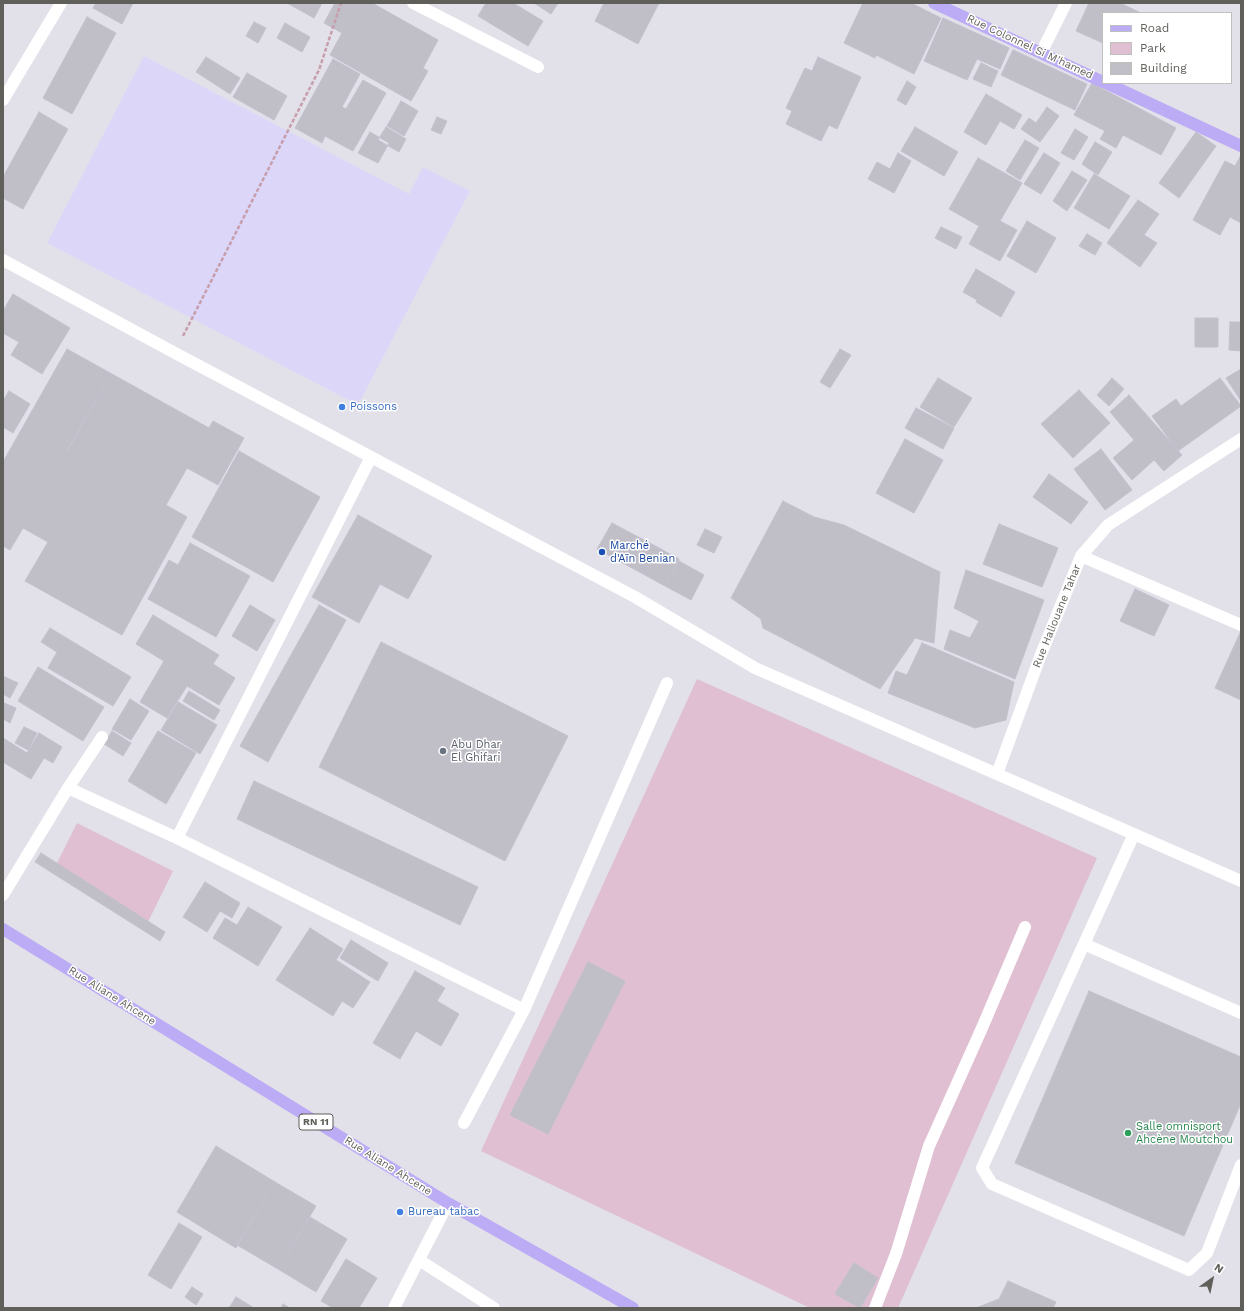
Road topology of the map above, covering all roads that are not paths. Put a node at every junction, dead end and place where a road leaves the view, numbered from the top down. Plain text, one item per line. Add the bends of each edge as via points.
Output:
1 (61, 3) edge
2 (413, 3) edge
3 (934, 3) edge
4 (1066, 3) edge
5 (1041, 52) junction
6 (538, 67) dead end
7 (1102, 82) edge
8 (1108, 84) edge
9 (3, 100) edge
10 (1241, 146) edge
11 (3, 260) edge
12 (1241, 439) edge
13 (371, 458) junction
14 (1081, 556) junction
15 (1241, 625) edge
16 (667, 683) dead end
17 (102, 737) dead end
18 (997, 774) junction
19 (68, 788) junction
20 (1134, 834) junction
21 (177, 838) junction
22 (1241, 881) edge
23 (3, 895) edge
24 (1025, 927) dead end
25 (3, 929) edge
26 (1084, 944) junction
27 (524, 1010) junction
28 (1241, 1013) edge
29 (464, 1123) dead end
30 (1241, 1164) edge
31 (448, 1203) junction
32 (419, 1260) junction
33 (394, 1308) edge
34 (494, 1308) edge
35 (633, 1308) edge
36 (875, 1308) edge

1 - 9 street
2 - 6 street
3 - 5 main road, Rue Colonnel Si M'hamed
4 - 5 street
5 - 7 main road, Rue Colonnel Si M'hamed
8 - 10 main road, Rue Colonnel Si M'hamed
11 - 13 street
12 - 14 street, Rue Haliouane Tahar via 1108,526
13 - 18 street via 635,597 755,668
13 - 21 street
14 - 15 street
14 - 18 street, Rue Haliouane Tahar
16 - 27 street
17 - 19 street
18 - 20 street
19 - 21 street
19 - 23 street
20 - 22 street
20 - 26 street
21 - 27 street
24 - 36 street via 929,1146 896,1254
25 - 31 main road, Rue Aliane Ahcene / RN 11
26 - 28 street
26 - 30 street via 982,1168 992,1184 1189,1270 1206,1253
27 - 29 street
31 - 32 street
31 - 35 main road, Rue Aliane Ahcene / RN 11
32 - 33 street
32 - 34 street

